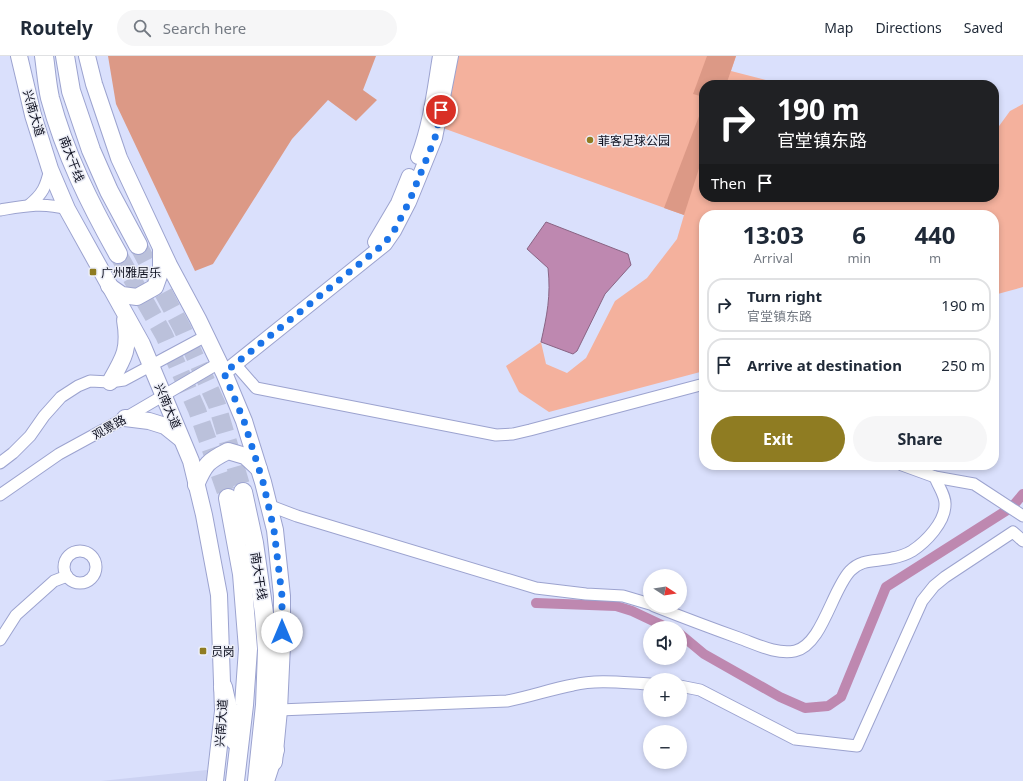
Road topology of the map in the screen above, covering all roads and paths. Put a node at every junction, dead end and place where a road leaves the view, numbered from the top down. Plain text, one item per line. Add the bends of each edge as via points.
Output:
1 (19, 56) edge
2 (44, 56) edge
3 (87, 56) edge
4 (440, 56) edge
5 (451, 56) edge
6 (66, 59) edge
7 (50, 169) junction
8 (30, 205) junction
9 (67, 209) junction
10 (0, 210) edge
11 (138, 245) tunnel mouth
12 (161, 248) junction
13 (118, 254) tunnel mouth
14 (364, 260) junction
15 (108, 285) junction
16 (124, 312) junction
17 (206, 336) junction
18 (151, 366) junction
19 (226, 367) junction
20 (110, 382) junction
21 (699, 385) edge
22 (164, 396) junction
23 (125, 418) junction
24 (181, 439) junction
25 (0, 463) edge
26 (259, 469) junction
27 (916, 470) edge
28 (935, 477) junction
29 (196, 485) junction
30 (0, 495) edge
31 (268, 505) junction
32 (1023, 516) edge
33 (1023, 541) edge
34 (67, 576) dead end
35 (643, 602) edge
36 (672, 613) edge
37 (0, 640) edge
38 (643, 684) edge
39 (223, 687) junction
40 (687, 687) edge
41 (279, 710) junction
42 (275, 750) junction
43 (239, 754) junction
44 (216, 781) edge
45 (235, 781) edge
46 (257, 781) edge
47 (265, 781) edge
48 (272, 781) edge

1 - 7 main road, 兴南大道
2 - 13 highway, 南大干线 via 50,97 70,160
3 - 12 main road via 120,158
4 - 14 street via 432,110 423,142 398,203
5 - 14 street via 435,138 409,202 384,244
6 - 11 highway, 南大干线 via 71,91 90,150 108,191
7 - 8 street via 46,185 39,197
7 - 9 main road, 兴南大道
8 - 9 street via 53,205
8 - 10 street
9 - 15 main road, 兴南大道
12 - 15 main road via 161,270 155,286 137,297 122,295
12 - 17 main road
14 - 19 street
15 - 16 main road, 兴南大道
16 - 18 main road, 兴南大道
16 - 20 main road via 127,347
17 - 18 street
17 - 19 main road
18 - 20 street via 124,380
18 - 22 main road, 兴南大道
19 - 21 street via 256,388 496,435 530,430
19 - 22 street, 观景路
19 - 26 main road
20 - 25 street via 90,381 62,397 30,436
22 - 23 street, 观景路
22 - 24 main road, 兴南大道
23 - 24 main road via 164,426
23 - 30 street, 观景路 via 59,454
24 - 29 main road, 兴南大道 via 191,461
26 - 29 main road via 245,456 228,451 212,459 202,470
26 - 31 main road
27 - 28 street
28 - 32 street via 974,484
28 - 36 street via 944,496 944,513 941,521 929,536 912,550 892,558 858,564 850,571 820,627 802,649 793,652 768,648
29 - 39 main road, 兴南大道 via 219,595
31 - 35 street via 536,588 623,596
31 - 41 main road via 274,530 282,596
33 - 40 street via 1013,532 945,576 934,586 922,601 857,746 795,739 700,690
34 - 37 street via 54,581 16,615
38 - 41 street via 573,684 507,701
39 - 43 highway
39 - 44 main road, 兴南大道
41 - 42 main road
42 - 47 highway
42 - 48 main road
43 - 45 highway, 南大干线
43 - 46 highway, 南大干线 via 248,649 235,495 254,544 267,650 265,705

